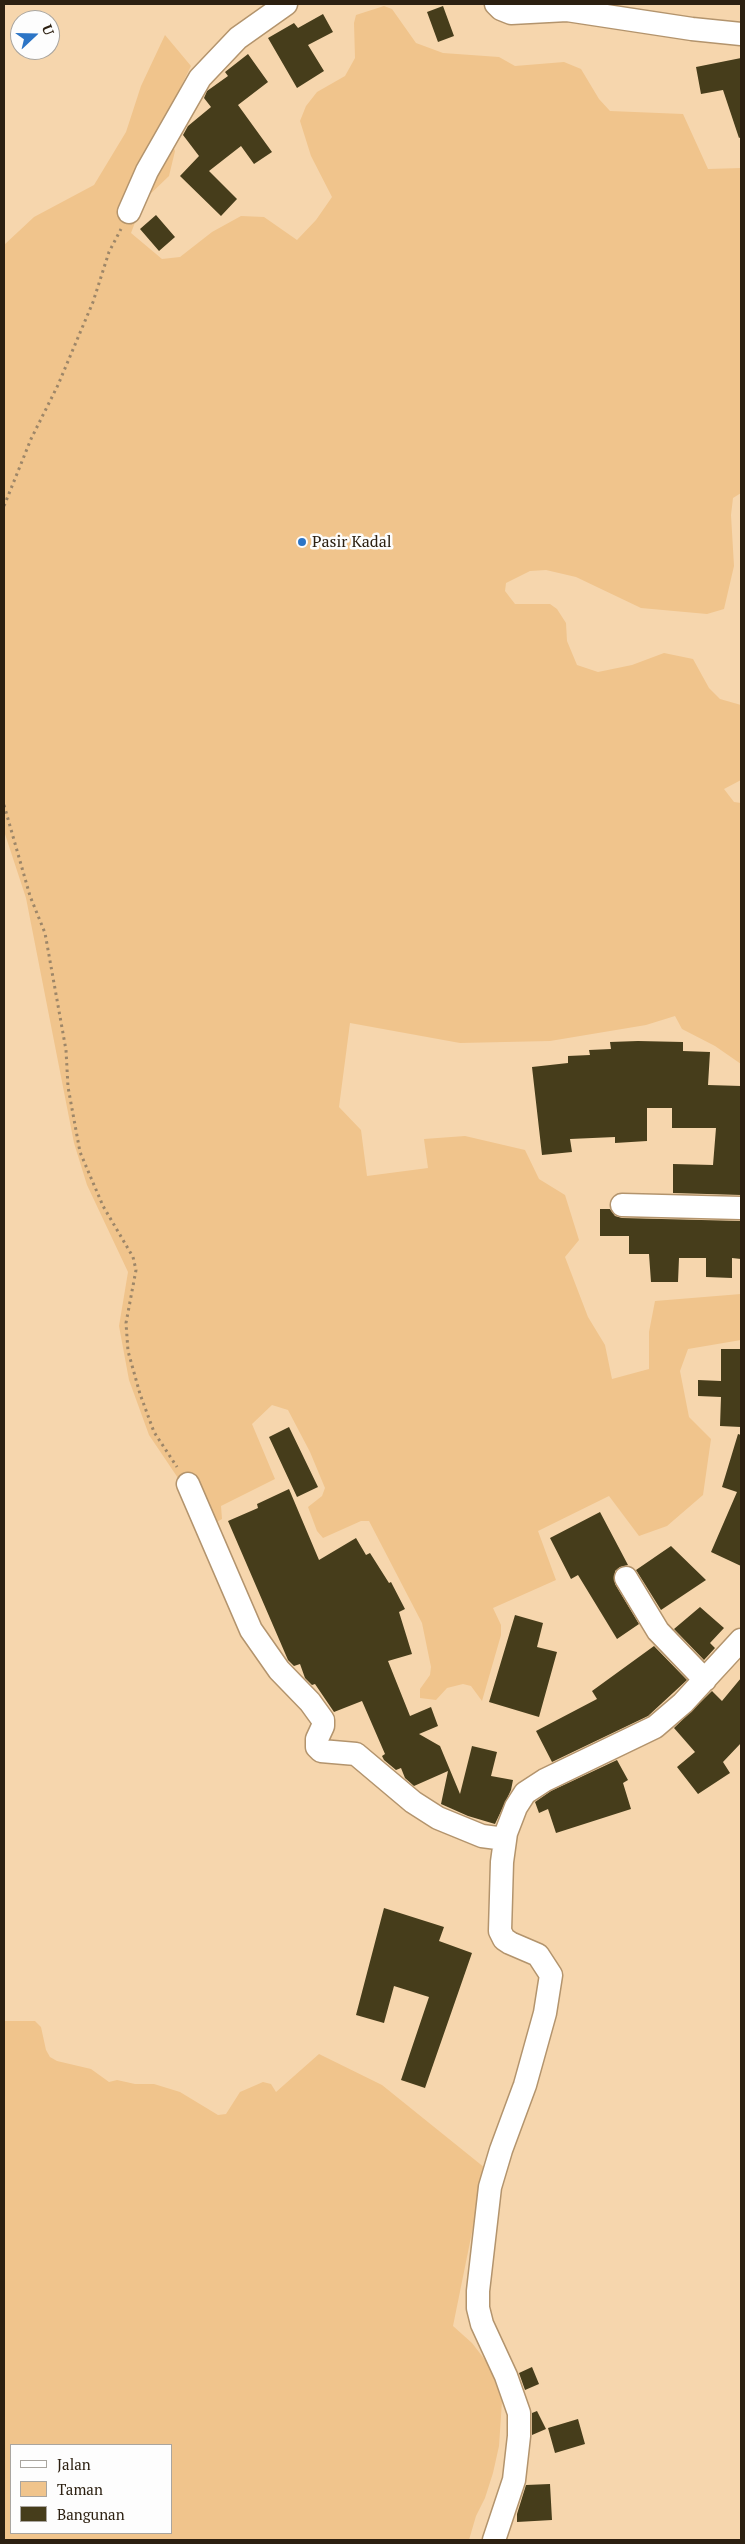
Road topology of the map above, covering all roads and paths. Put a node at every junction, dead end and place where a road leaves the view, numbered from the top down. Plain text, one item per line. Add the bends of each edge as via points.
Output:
1 (286, 4) edge
2 (496, 4) edge
3 (741, 34) edge
4 (129, 212) joint
5 (4, 506) edge
6 (4, 805) edge
7 (622, 1205) dead end
8 (741, 1208) edge
9 (188, 1484) joint
10 (626, 1578) dead end
11 (741, 1640) edge
12 (705, 1680) junction
13 (505, 1839) junction
14 (494, 2540) edge

1 - 4 street via 238,38 200,78 147,171
2 - 3 street via 511,13 567,10
4 - 5 path via 109,252 93,302
6 - 9 path via 30,896 45,933 80,1152 103,1206 134,1264 134,1284 126,1323 128,1351 154,1432
7 - 8 street
9 - 13 street via 252,1630 279,1670 310,1702 322,1720 317,1747 321,1751 356,1754 413,1802 438,1818 482,1836
10 - 12 street via 658,1631
11 - 12 street
12 - 13 street via 655,1727 525,1793 516,1807
13 - 14 street via 500,1932 510,1943 538,1955 551,1975 545,2013 525,2085 490,2187 478,2291 482,2324 519,2413 514,2480

